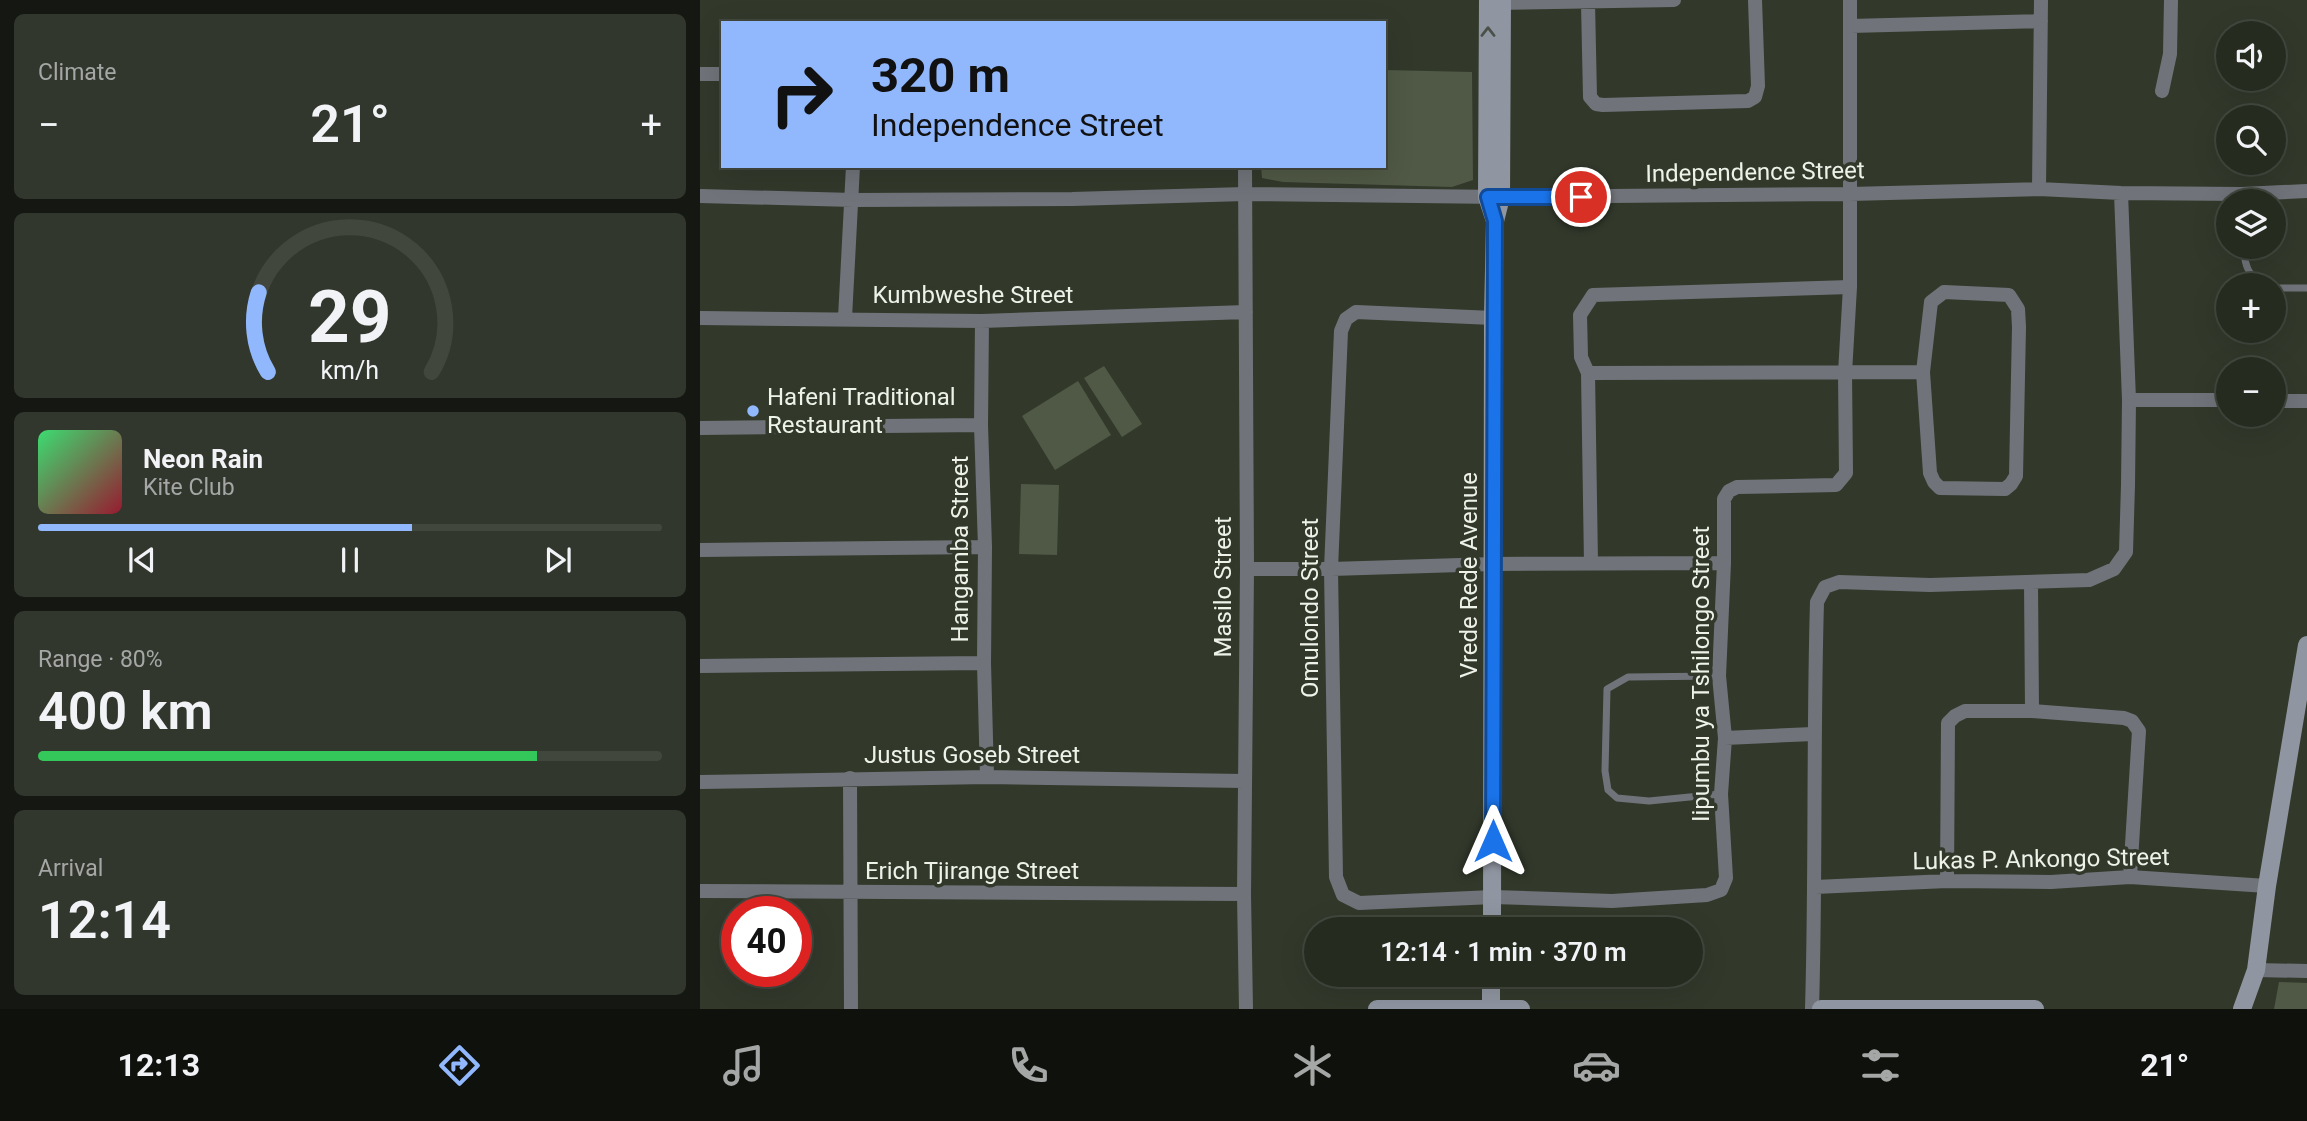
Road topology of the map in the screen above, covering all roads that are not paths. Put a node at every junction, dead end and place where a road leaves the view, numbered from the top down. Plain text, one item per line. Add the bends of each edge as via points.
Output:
1 (1674, 0) edge
2 (1755, 0) edge
3 (1850, 0) edge
4 (2041, 0) edge
5 (2171, 0) edge
6 (1495, 1) edge
7 (1587, 3) junction
8 (2041, 20) junction
9 (1850, 26) junction
10 (700, 74) edge
11 (721, 74) edge
12 (2162, 91) dead end
13 (853, 168) edge
14 (1245, 168) edge
15 (2039, 189) junction
16 (2307, 191) edge
17 (2120, 193) junction
18 (2286, 193) edge
19 (1245, 194) junction
20 (1850, 194) junction
21 (700, 197) edge
22 (1494, 197) junction
23 (2216, 197) edge
24 (853, 200) junction
25 (1850, 288) junction
26 (2286, 288) edge
27 (2307, 288) edge
28 (1246, 312) junction
29 (700, 318) edge
30 (845, 318) junction
31 (1493, 318) junction
32 (982, 321) junction
33 (1923, 372) junction
34 (1588, 373) junction
35 (1845, 373) junction
36 (2129, 400) junction
37 (2216, 400) edge
38 (2286, 401) edge
39 (2307, 401) edge
40 (981, 425) junction
41 (700, 428) edge
42 (985, 547) junction
43 (700, 550) edge
44 (1591, 563) junction
45 (1724, 563) junction
46 (1493, 564) junction
47 (1247, 569) junction
48 (1331, 569) junction
49 (2031, 582) junction
50 (2307, 645) edge
51 (984, 663) junction
52 (700, 666) edge
53 (1719, 676) junction
54 (2032, 711) junction
55 (1813, 734) junction
56 (1725, 738) junction
57 (987, 777) junction
58 (850, 778) junction
59 (1244, 781) junction
60 (700, 782) edge
61 (1721, 794) junction
62 (2130, 877) junction
63 (1947, 881) junction
64 (1815, 887) junction
65 (2267, 887) junction
66 (700, 891) edge
67 (852, 894) junction
68 (1244, 894) junction
69 (1493, 897) junction
70 (1492, 917) edge
71 (2256, 970) junction
72 (2307, 971) edge
73 (1491, 987) edge
74 (1491, 1008) edge
75 (852, 1009) edge
76 (1246, 1009) edge
77 (1377, 1009) edge
78 (1521, 1009) edge
79 (1812, 1009) edge
80 (1821, 1009) edge
81 (1875, 1009) edge
82 (2028, 1009) edge
83 (2035, 1009) edge
84 (2242, 1009) edge

1 - 7 street
2 - 7 street via 1755,97 1748,101 1603,105 1590,97
3 - 9 street, Iipumbu ya Tshilongo Street
4 - 8 street
5 - 12 street via 2170,54
6 - 7 street
6 - 22 street, Vrede Rede Avenue
8 - 9 street
8 - 15 street
9 - 20 street, Iipumbu ya Tshilongo Street
10 - 11 street
13 - 24 street
14 - 19 street, Masilo Street
15 - 17 street, Independence Street
15 - 20 street, Independence Street
16 - 18 street, Independence Street
17 - 23 street, Independence Street
17 - 36 street
19 - 22 street, Independence Street
19 - 24 street, Independence Street
19 - 28 street, Masilo Street
20 - 22 street, Independence Street
20 - 25 street, Iipumbu ya Tshilongo Street
21 - 24 street, Independence Street
22 - 31 street, Vrede Rede Avenue
24 - 30 street
25 - 34 street via 1593,295 1580,315 1581,357
25 - 35 street, Iipumbu ya Tshilongo Street
26 - 27 lane
28 - 32 street, Kumbweshe Street
28 - 47 street, Masilo Street
29 - 30 street, Kumbweshe Street
30 - 32 street, Kumbweshe Street
31 - 46 street, Vrede Rede Avenue
31 - 48 street, Omulondo Street via 1356,312 1346,319 1341,331
32 - 40 street, Hangamba Street
33 - 33 street via 1931,302 1936,297 1944,292 2009,295 2014,300 2019,375 2016,476 2011,484 2004,489 1971,489 1940,488 1934,482
33 - 35 street
34 - 35 street
34 - 44 street
35 - 45 street, Iipumbu ya Tshilongo Street via 1846,474 1836,485 1737,487 1729,491 1724,499
36 - 37 street
36 - 49 street via 2126,552 2115,569 2089,580
38 - 39 street
40 - 41 street
40 - 42 street, Hangamba Street
42 - 43 street
42 - 51 street, Hangamba Street
44 - 45 street
44 - 46 street
45 - 53 street, Iipumbu ya Tshilongo Street
46 - 48 street
46 - 69 street, Vrede Rede Avenue
47 - 48 street
47 - 59 street, Masilo Street
48 - 69 street, Omulondo Street via 1336,877 1343,895 1359,903
49 - 54 street
49 - 55 street via 1839,582 1825,587 1817,602
50 - 65 street
51 - 52 street
51 - 57 street, Hangamba Street
53 - 56 street, Iipumbu ya Tshilongo Street
53 - 61 lane via 1628,677 1607,689 1605,771 1608,790 1617,798 1649,801
54 - 62 street via 2124,718 2139,731
54 - 63 street via 1965,711 1948,723
55 - 56 street
55 - 64 street
56 - 61 street, Iipumbu ya Tshilongo Street
57 - 58 street, Justus Goseb Street
57 - 59 street, Justus Goseb Street
58 - 60 street, Justus Goseb Street
58 - 67 street
59 - 68 street, Masilo Street
61 - 69 street, Iipumbu ya Tshilongo Street via 1726,878 1721,890 1707,895 1612,901
62 - 63 street, Lukas P. Ankongo Street
62 - 65 street, Lukas P. Ankongo Street
63 - 64 street, Lukas P. Ankongo Street
64 - 79 street
65 - 71 street
66 - 67 street, Erich Tjirange Street
67 - 68 street, Erich Tjirange Street
67 - 75 street
68 - 76 street, Masilo Street
69 - 70 street, Vrede Rede Avenue
71 - 72 street
71 - 84 street
73 - 74 street
74 - 77 street
74 - 78 street
80 - 81 street
81 - 82 street
82 - 83 street

